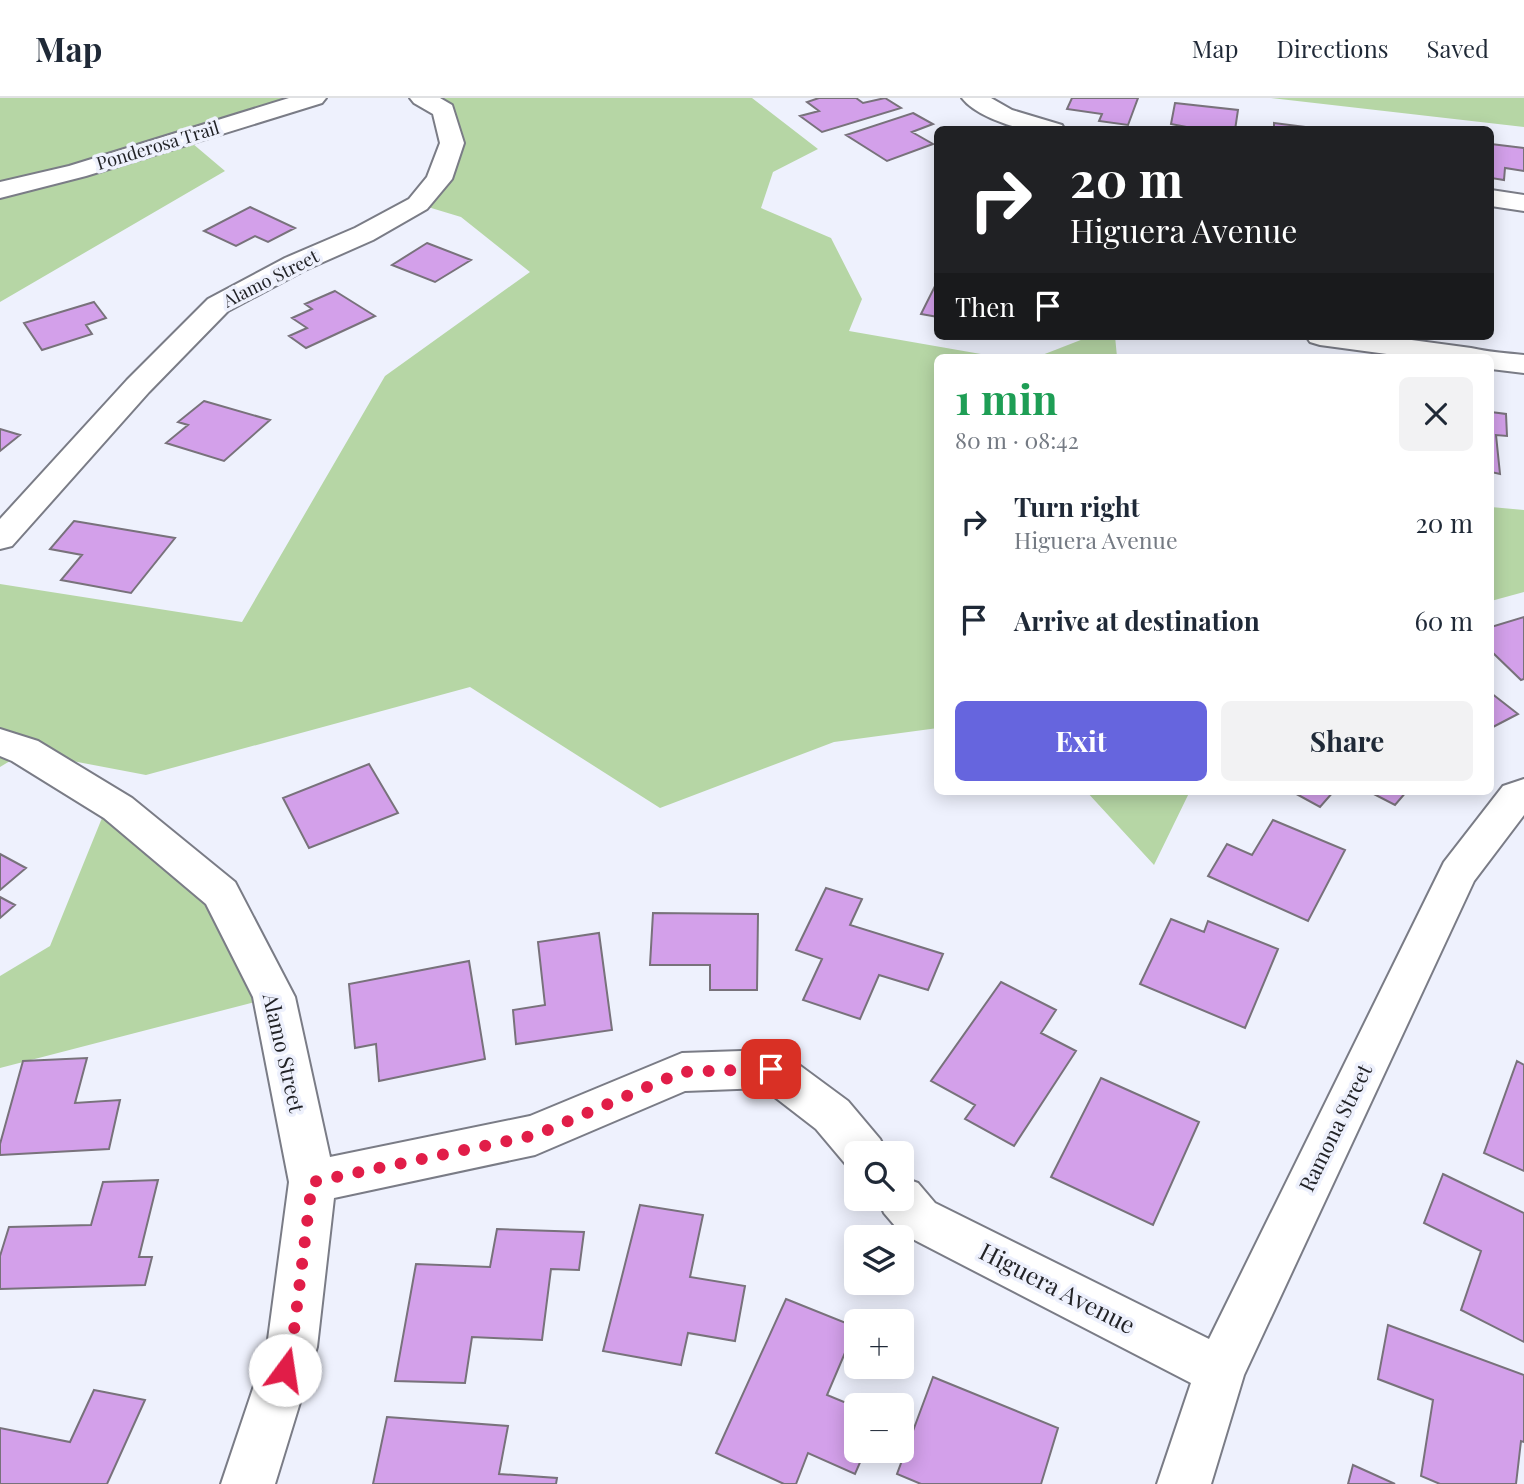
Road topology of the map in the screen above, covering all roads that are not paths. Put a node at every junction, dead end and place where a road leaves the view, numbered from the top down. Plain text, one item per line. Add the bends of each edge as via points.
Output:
1 (314, 98) edge
2 (422, 98) edge
3 (974, 98) edge
4 (1040, 126) edge
5 (0, 190) edge
6 (1494, 198) edge
7 (1524, 203) edge
8 (1349, 340) edge
9 (1449, 354) edge
10 (1494, 360) edge
11 (1524, 364) edge
12 (0, 539) edge
13 (0, 742) edge
14 (1524, 793) edge
15 (854, 1141) edge
16 (312, 1182) junction
17 (912, 1211) edge
18 (1220, 1371) junction
19 (248, 1484) edge
20 (1184, 1484) edge

1 - 5 street, Ponderosa Trail via 78,171
2 - 12 street, Alamo Street via 444,110 452,143 439,179 418,204 218,305
3 - 4 street via 1004,115
6 - 7 street
8 - 9 street
10 - 11 street
13 - 16 street, Alamo Street via 25,751 118,808 221,893 274,997
14 - 18 street, Ramona Street via 1458,873
15 - 16 street via 832,1115 771,1069 682,1072 536,1135
16 - 19 street, Alamo Street via 292,1347
17 - 18 street, Higuera Avenue via 918,1219
18 - 20 street, Ramona Street

